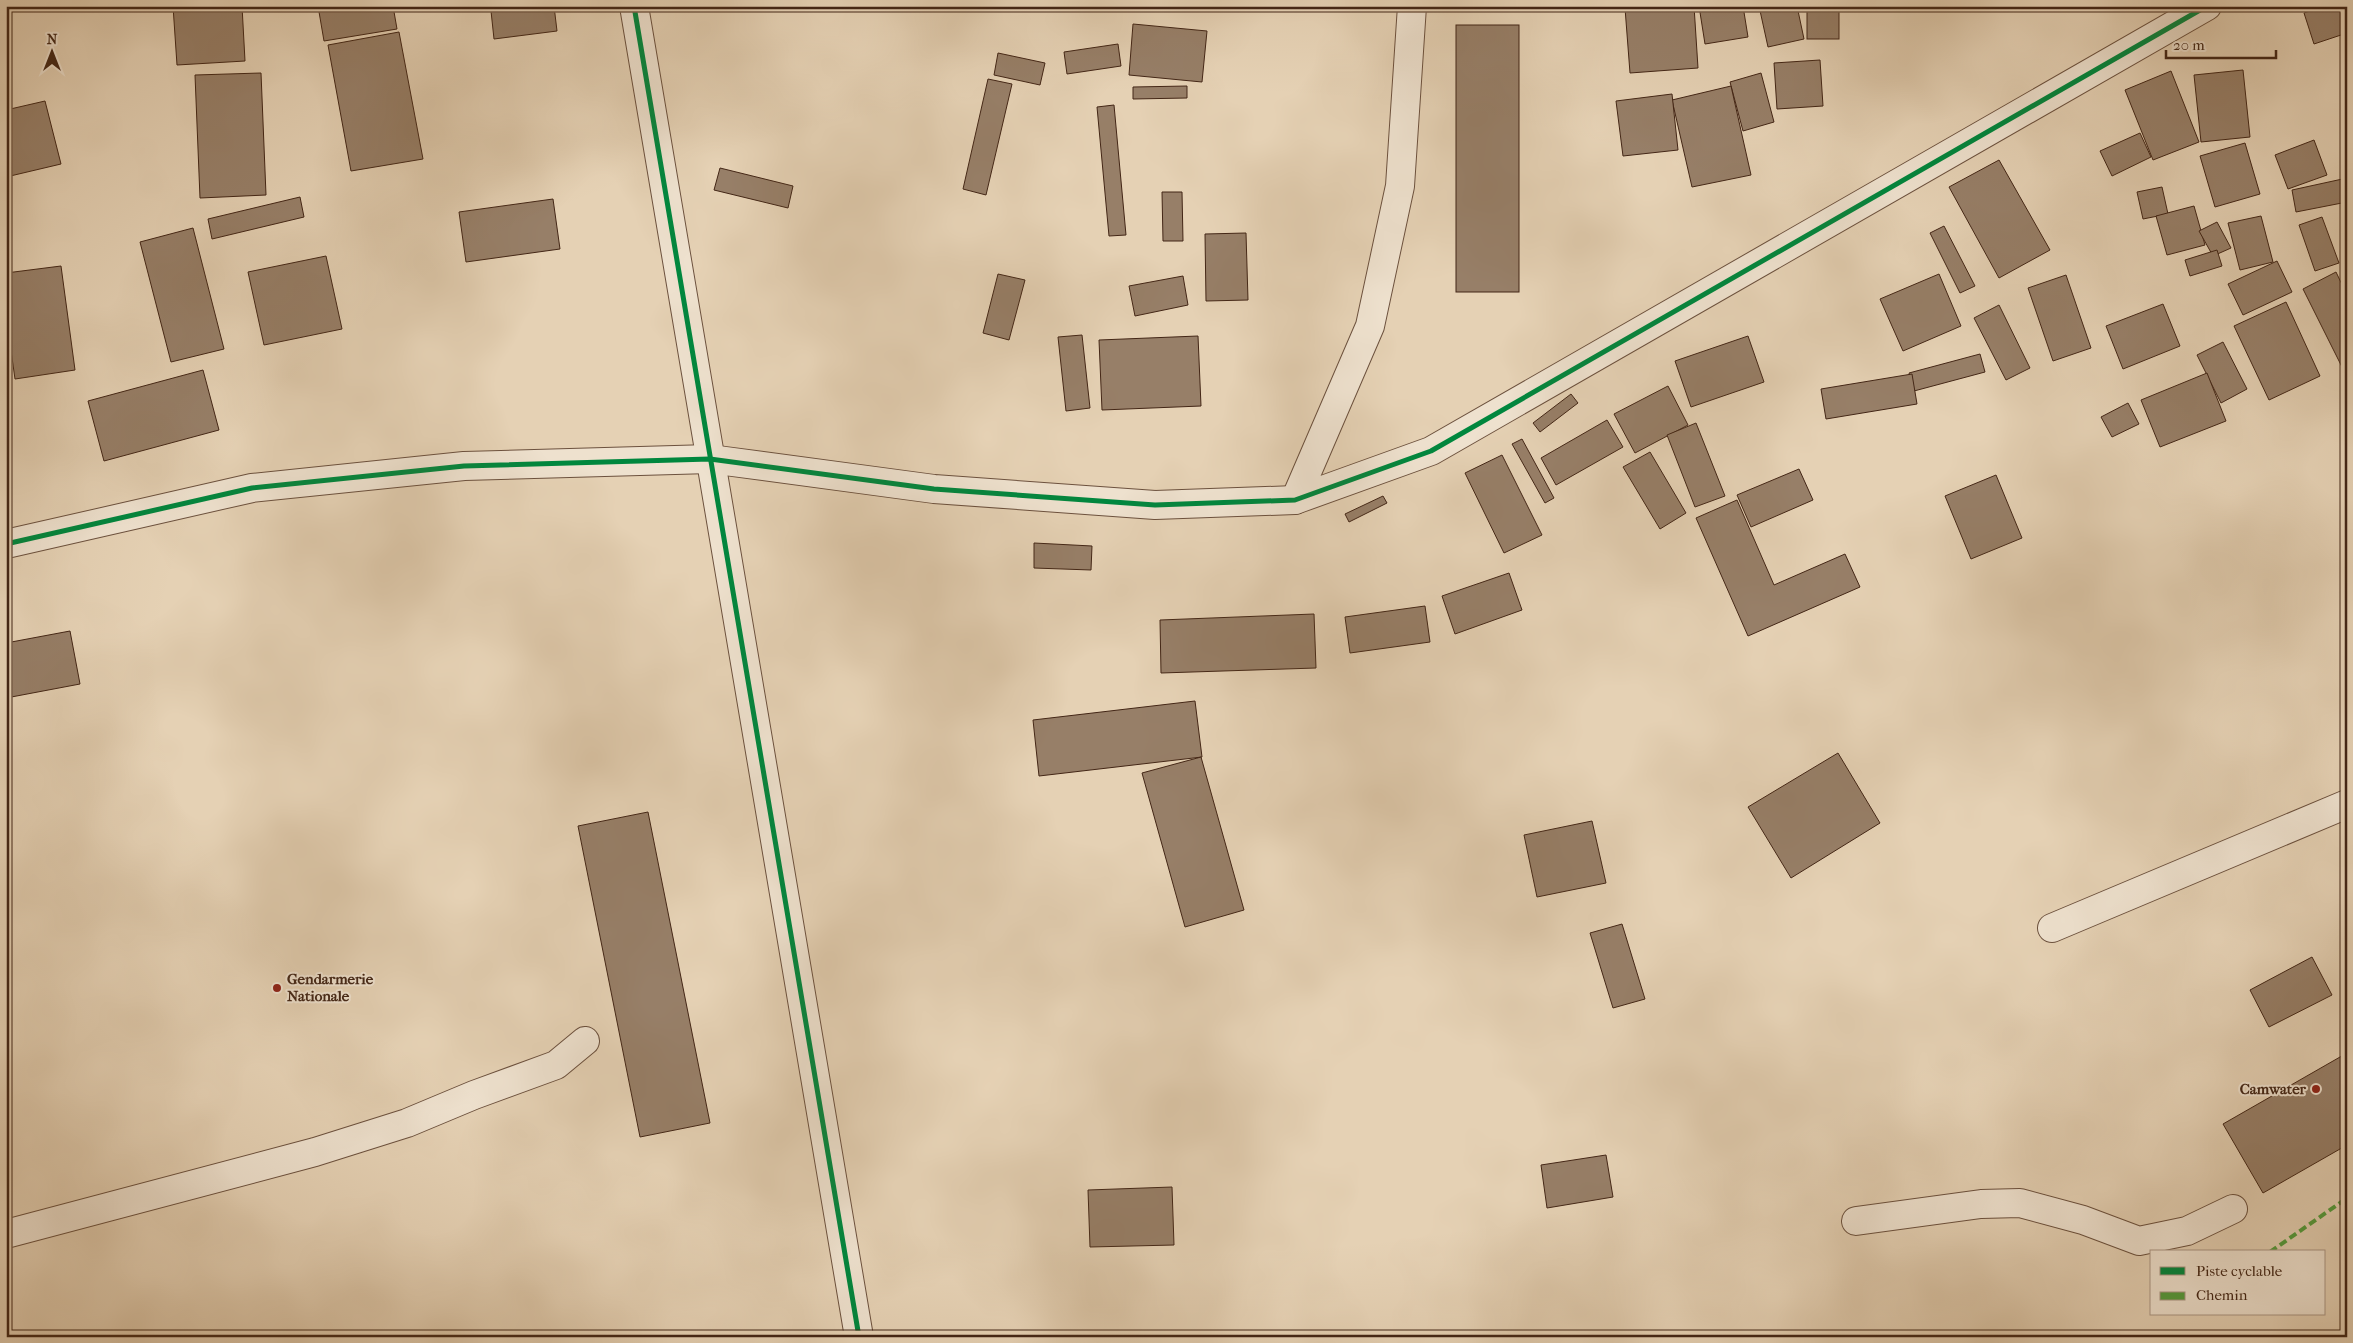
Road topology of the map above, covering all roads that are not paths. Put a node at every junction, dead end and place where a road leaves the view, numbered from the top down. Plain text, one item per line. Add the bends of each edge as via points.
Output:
1 (634, 6) edge
2 (1412, 6) edge
3 (2207, 6) edge
4 (710, 460) junction
5 (1295, 500) junction
6 (6, 544) edge
7 (2347, 804) edge
8 (2052, 928) dead end
9 (585, 1041) dead end
10 (2233, 1209) dead end
11 (1856, 1221) dead end
12 (6, 1234) edge
13 (859, 1337) edge

1 - 4 street
2 - 5 street via 1400,186 1370,326
3 - 5 street via 1431,451
4 - 5 street via 934,489 1155,505
4 - 6 street via 464,466 252,488
4 - 13 street
7 - 8 street
9 - 12 street via 556,1065 407,1123 315,1152
10 - 11 street via 2187,1231 2139,1241 2083,1220 2020,1203 1981,1204

